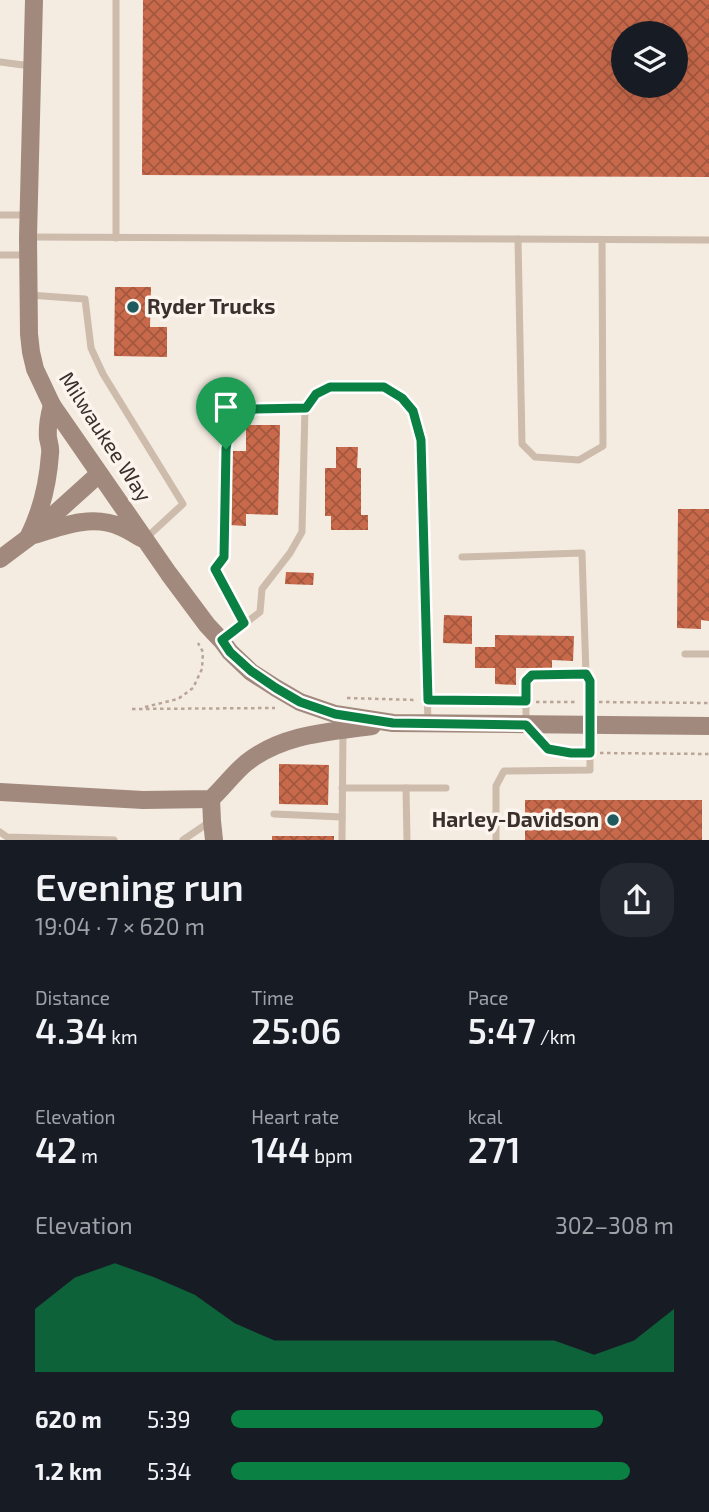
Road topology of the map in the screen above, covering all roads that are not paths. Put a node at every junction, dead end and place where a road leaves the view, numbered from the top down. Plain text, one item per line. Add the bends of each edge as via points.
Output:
1 (34, 0) edge
2 (116, 0) edge
3 (0, 62) edge
4 (32, 66) junction
5 (0, 215) edge
6 (29, 215) junction
7 (116, 238) junction
8 (519, 239) junction
9 (602, 240) junction
10 (709, 240) edge
11 (29, 246) junction
12 (0, 255) edge
13 (29, 295) junction
14 (52, 405) junction
15 (306, 408) junction
16 (99, 474) junction
17 (28, 538) junction
18 (145, 540) junction
19 (462, 557) dead end
20 (0, 559) edge
21 (244, 623) junction
22 (222, 640) junction
23 (685, 654) dead end
24 (709, 654) edge
25 (586, 674) junction
26 (393, 723) junction
27 (428, 724) junction
28 (526, 725) junction
29 (590, 725) junction
30 (709, 726) edge
31 (343, 730) junction
32 (342, 788) junction
33 (405, 788) junction
34 (446, 788) dead end
35 (0, 792) edge
36 (211, 799) junction
37 (274, 814) dead end
38 (342, 817) junction
39 (212, 821) junction
40 (0, 832) edge
41 (114, 840) edge
42 (183, 840) edge
43 (214, 840) edge
44 (342, 840) edge
45 (407, 840) edge
46 (496, 840) edge

1 - 4 street, Milwaukee Way
2 - 7 lane
3 - 4 lane
4 - 6 street, Milwaukee Way
5 - 6 lane
6 - 11 street, Milwaukee Way
7 - 8 lane
7 - 11 lane
8 - 9 lane
8 - 9 lane via 522,444 535,457 579,460 603,446
9 - 10 lane
11 - 12 lane
11 - 13 street, Milwaukee Way
13 - 14 street, Milwaukee Way via 31,352
13 - 18 lane via 85,299 91,348 103,374 183,504
14 - 16 street, Milwaukee Way
14 - 17 street via 46,491
15 - 21 lane via 302,532 262,589 260,612
15 - 21 lane via 254,409 229,430 224,557 215,569
15 - 27 lane via 316,394 330,387 384,387 413,411 421,440
16 - 17 street
16 - 18 street, Milwaukee Way
17 - 18 street via 75,522 97,522 119,525
17 - 20 street
18 - 22 street, Milwaukee Way
19 - 25 lane via 582,553
21 - 22 lane
22 - 26 street, Milwaukee Way via 251,671 300,702 335,714
23 - 24 lane
25 - 28 lane via 532,675 526,681
25 - 29 lane
26 - 27 street
26 - 31 street
27 - 28 street
28 - 29 street
29 - 30 street
29 - 46 lane via 590,769 504,771 496,786
31 - 32 lane
31 - 36 street via 274,745 244,765
32 - 33 lane
32 - 38 lane
33 - 34 lane
33 - 45 lane
35 - 36 street
36 - 39 street
37 - 38 lane
38 - 44 lane
39 - 42 lane
39 - 43 street
40 - 41 lane via 7,837

